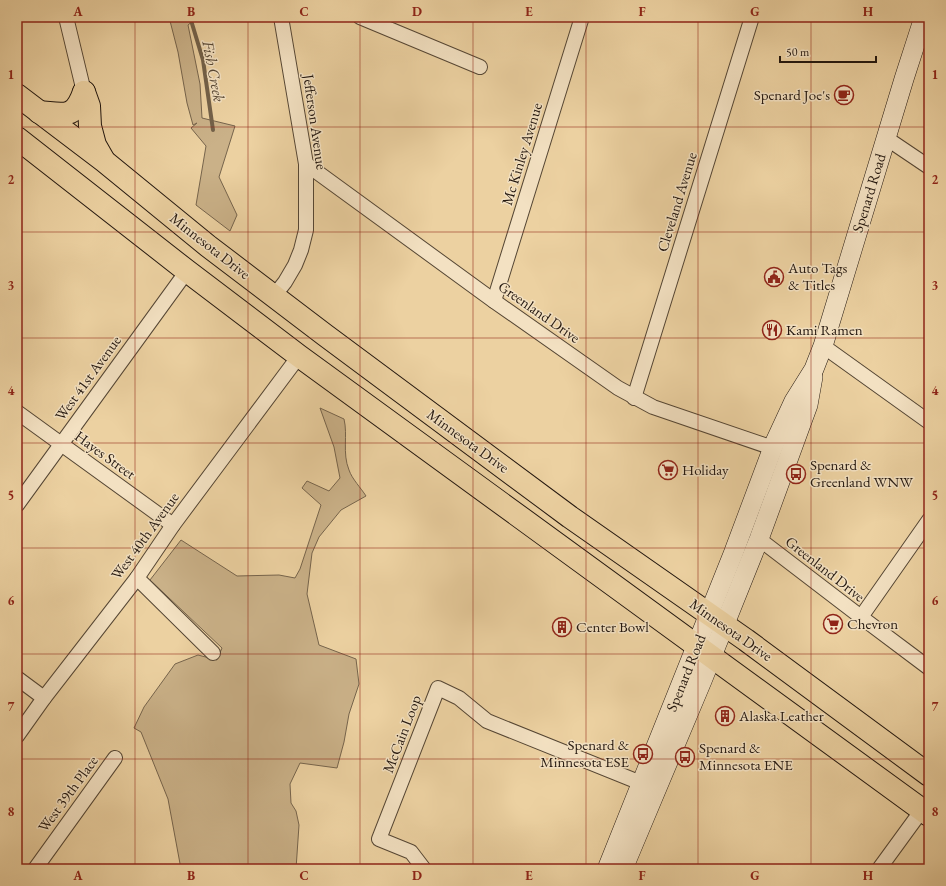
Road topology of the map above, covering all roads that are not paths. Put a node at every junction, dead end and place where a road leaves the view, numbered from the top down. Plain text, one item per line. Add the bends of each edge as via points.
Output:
1 (66, 17) edge
2 (281, 17) edge
3 (360, 17) edge
4 (582, 17) edge
5 (752, 17) edge
6 (926, 18) edge
7 (480, 67) dead end
8 (84, 92) junction
9 (17, 95) edge
10 (39, 112) junction
11 (886, 138) junction
12 (20, 145) edge
13 (104, 161) junction
14 (306, 164) junction
15 (929, 167) edge
16 (187, 271) junction
17 (274, 296) junction
18 (494, 301) junction
19 (822, 346) junction
20 (299, 356) junction
21 (814, 369) junction
22 (634, 398) junction
23 (17, 412) edge
24 (929, 422) edge
25 (61, 445) junction
26 (773, 448) junction
27 (17, 505) edge
28 (929, 520) edge
29 (173, 525) junction
30 (759, 539) junction
31 (136, 578) junction
32 (861, 617) junction
33 (717, 620) junction
34 (704, 651) junction
35 (213, 653) dead end
36 (929, 668) edge
37 (17, 678) edge
38 (44, 698) junction
39 (17, 736) edge
40 (115, 758) dead end
41 (929, 775) edge
42 (642, 783) junction
43 (925, 812) edge
44 (36, 869) edge
45 (424, 869) edge
46 (607, 869) edge
47 (623, 869) edge
48 (879, 869) edge

1 - 8 street
2 - 14 street, Jefferson Avenue
3 - 7 street
4 - 18 street, Mc Kinley Avenue
5 - 22 street, Cleveland Avenue
6 - 11 main road, Spenard Road
8 - 10 main road via 78,107 65,115
8 - 13 main road via 89,106 90,126 95,145
9 - 10 main road, Minnesota Drive
10 - 13 main road, Minnesota Drive
11 - 15 street
11 - 19 main road, Spenard Road
12 - 16 main road, Minnesota Drive
13 - 17 main road, Minnesota Drive
14 - 17 street, Jefferson Avenue via 306,230 292,270
14 - 18 street, Greenland Drive
16 - 20 main road, Minnesota Drive
16 - 25 street, West 41st Avenue
17 - 33 main road, Minnesota Drive via 570,517
18 - 22 street, Greenland Drive
19 - 21 main road, Spenard Road
19 - 24 street
20 - 29 street, West 40th Avenue
20 - 34 main road, Minnesota Drive
21 - 26 main road, Spenard Road via 794,401
21 - 30 main road, Spenard Road via 808,405
22 - 26 street, Greenland Drive via 653,407
23 - 25 street, Hayes Street
25 - 27 street, West 41st Avenue
25 - 29 street, Hayes Street
26 - 33 main road, Spenard Road via 736,547
28 - 32 street
29 - 31 street, West 40th Avenue
30 - 32 street, Greenland Drive
30 - 33 main road, Spenard Road via 733,606
31 - 35 street
31 - 38 street, West 40th Avenue
32 - 36 street, Greenland Drive
33 - 34 main road, Spenard Road
33 - 41 main road, Minnesota Drive
34 - 42 main road, Spenard Road
34 - 43 main road, Minnesota Drive
34 - 47 main road, Spenard Road
37 - 38 street
38 - 39 street, West 40th Avenue
40 - 44 street, West 39th Place
42 - 45 street, McCain Loop via 487,721 459,698 438,688 379,839 411,852
42 - 46 main road, Spenard Road
43 - 48 street

